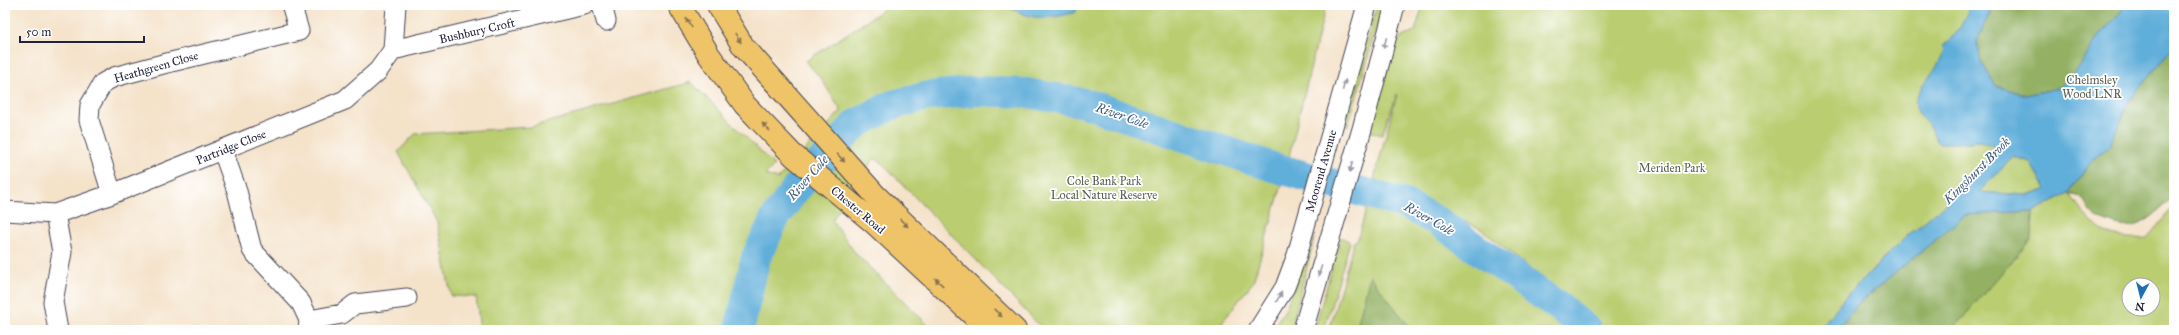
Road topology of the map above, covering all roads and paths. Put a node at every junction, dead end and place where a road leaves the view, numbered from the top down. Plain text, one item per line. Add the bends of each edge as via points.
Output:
1 (396, 5) edge
2 (584, 5) edge
3 (679, 5) edge
4 (718, 5) edge
5 (1367, 5) edge
6 (1396, 5) edge
7 (292, 7) dead end
8 (393, 50) junction
9 (223, 151) junction
10 (112, 194) junction
11 (5, 211) edge
12 (55, 214) junction
13 (407, 298) dead end
14 (309, 325) edge
15 (58, 330) edge
16 (989, 330) edge
17 (1016, 330) edge
18 (1258, 330) edge
19 (1303, 330) edge

1 - 8 street
2 - 8 street, Bushbury Croft
16 -> 3 highway, Chester Road via 926,269 793,155 745,105 727,83
4 -> 17 highway, Chester Road via 743,46 876,196
18 -> 5 street, Moorend Avenue via 1285,287 1305,226
6 -> 19 street
7 - 10 street, Heathgreen Close via 299,31 114,77 103,83 90,105 89,120
8 - 9 street, Partridge Close via 378,71 345,100
9 - 10 street, Partridge Close
9 - 14 street via 237,191 252,250 300,303
10 - 12 street, Partridge Close
11 - 12 street, Partridge Close
12 - 15 street via 62,252 53,302
13 - 14 street via 355,304 342,314

